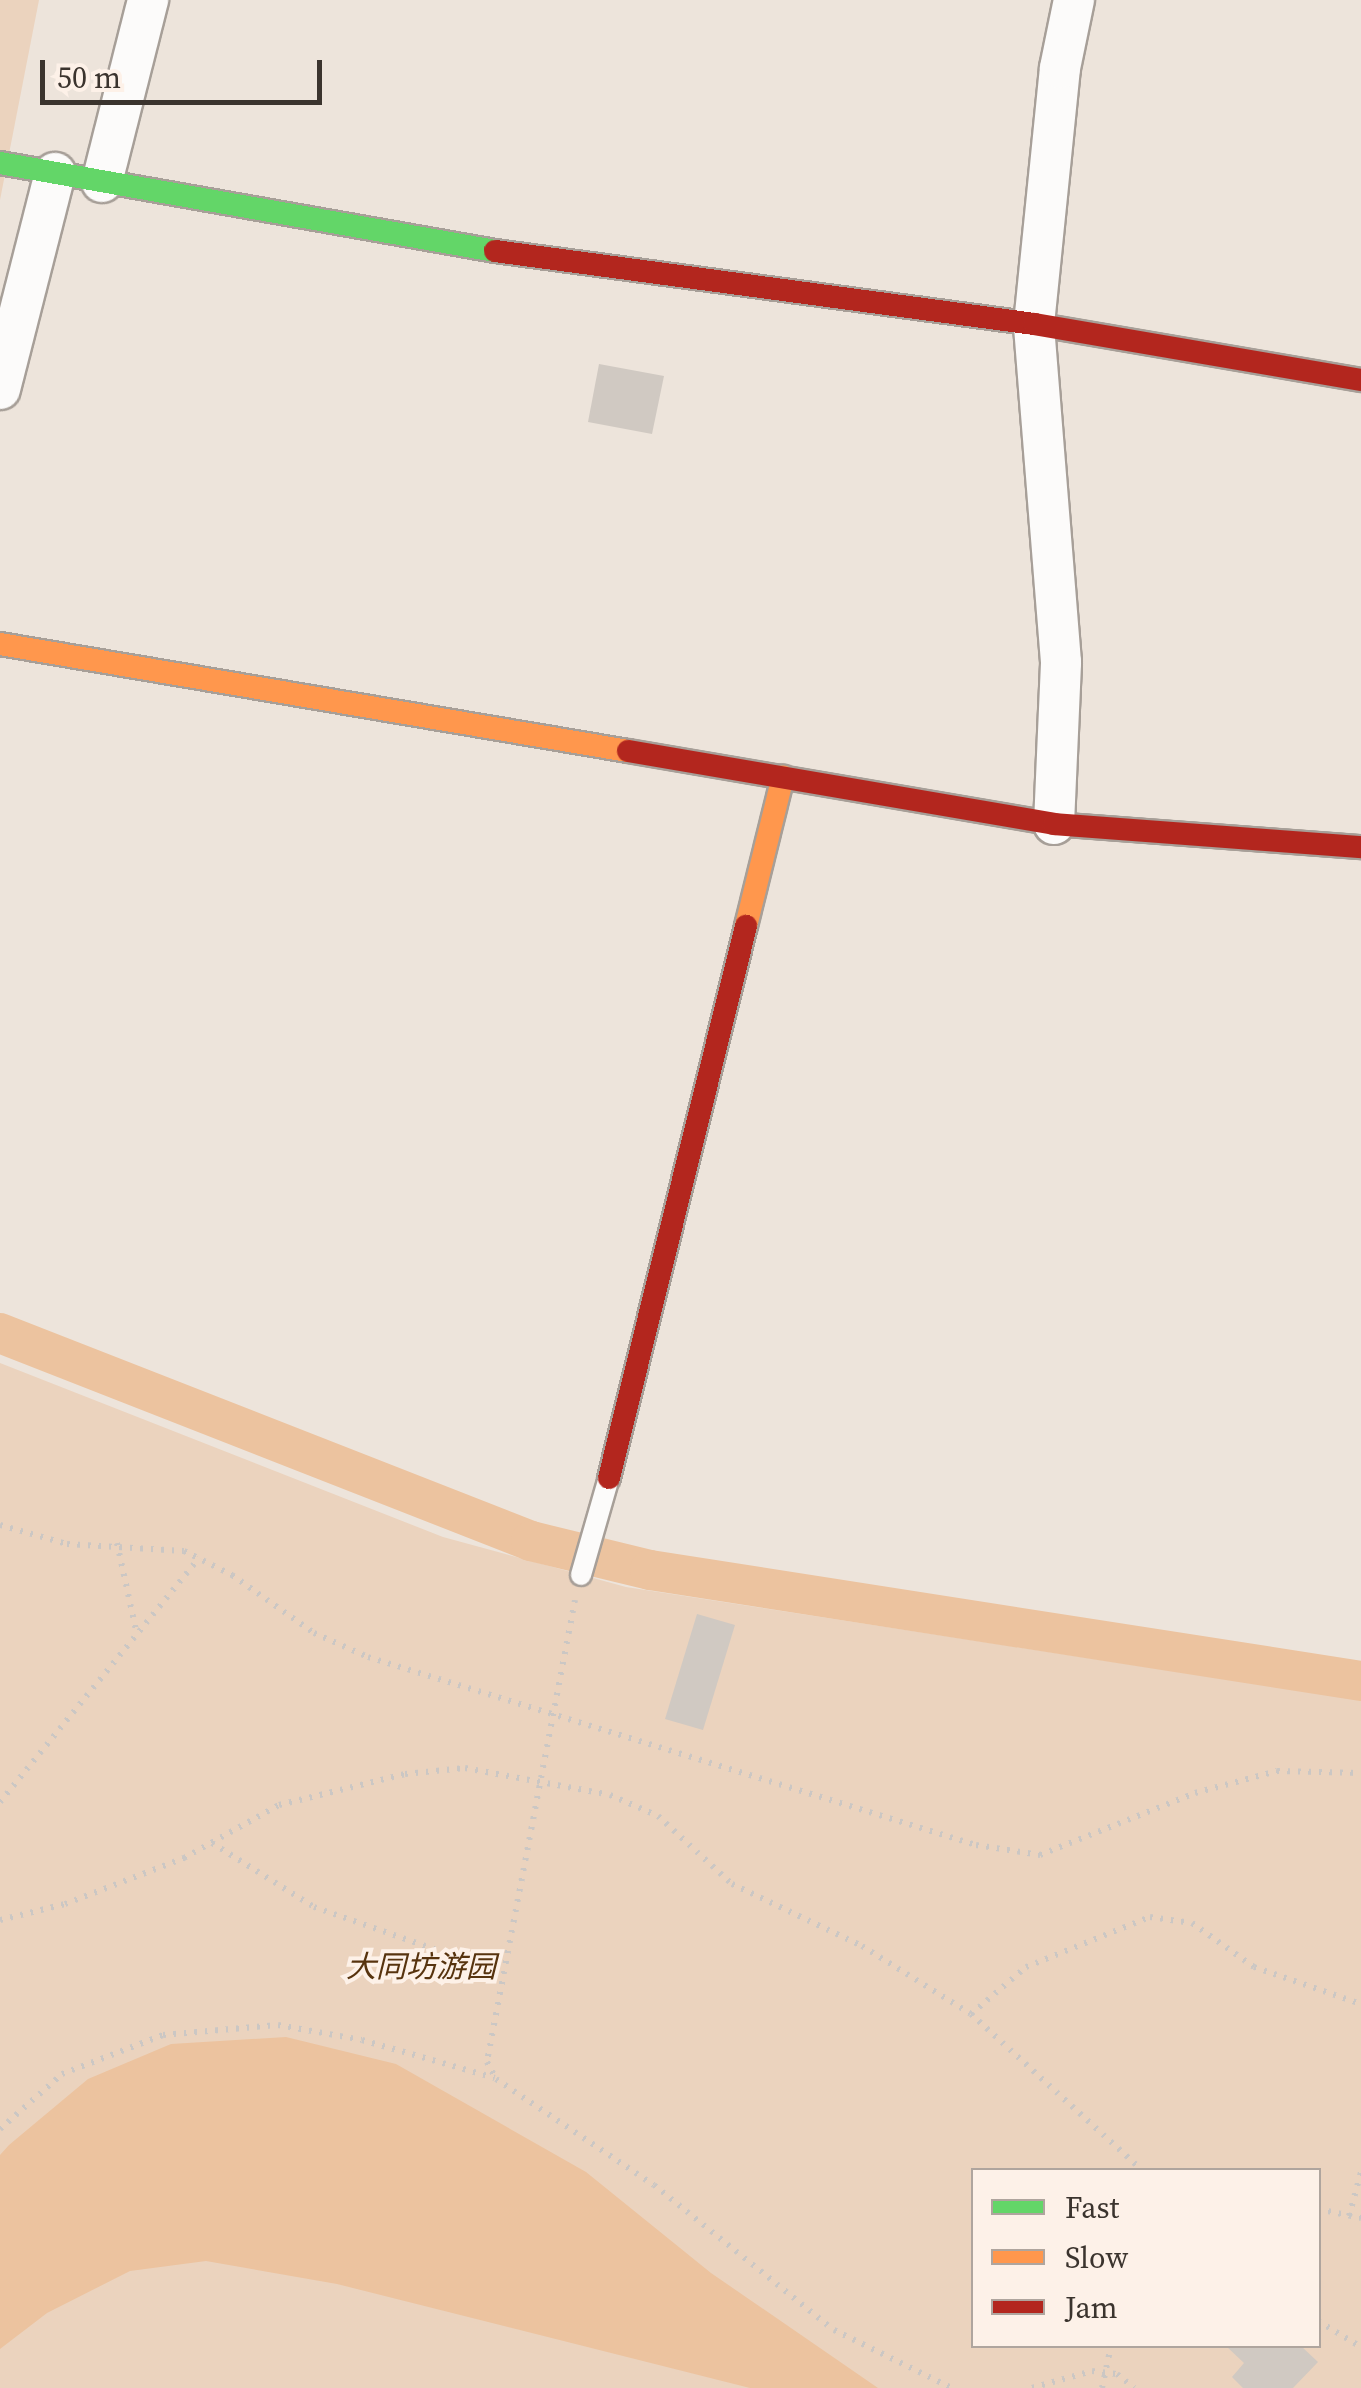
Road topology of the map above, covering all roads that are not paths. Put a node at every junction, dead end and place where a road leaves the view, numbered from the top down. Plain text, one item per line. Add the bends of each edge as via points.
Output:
1 (148, 0) edge
2 (1074, 0) edge
3 (0, 163) edge
4 (55, 173) junction
5 (102, 182) junction
6 (1034, 324) junction
7 (1361, 380) edge
8 (0, 389) edge
9 (0, 644) edge
10 (783, 778) junction
11 (1054, 824) junction
12 (1361, 847) edge
13 (609, 1478) joint
14 (580, 1575) road end

1 - 5 street
2 - 6 street via 1060,68
3 - 4 street
4 - 5 street
4 - 8 street
5 - 6 street via 452,245
6 - 7 street
6 - 11 street via 1061,662
9 - 10 street
10 - 11 street
10 - 13 street
11 - 12 street
13 - 14 lane

